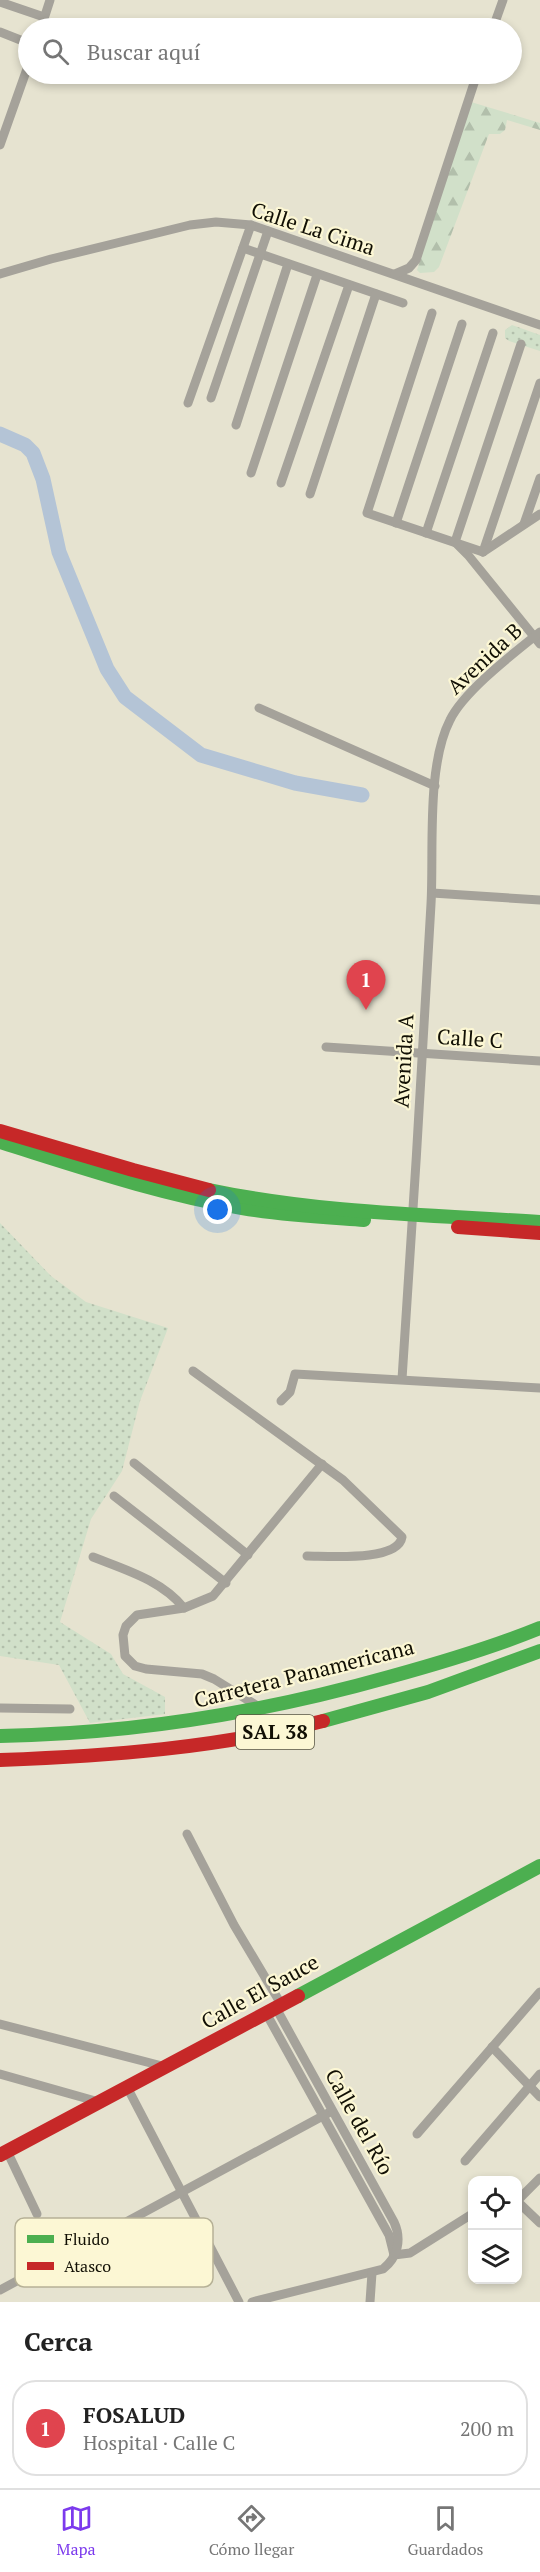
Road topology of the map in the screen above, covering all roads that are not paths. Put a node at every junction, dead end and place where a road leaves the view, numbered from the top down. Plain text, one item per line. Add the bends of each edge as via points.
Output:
1 (50, 0) edge
2 (503, 0) edge
3 (0, 2) edge
4 (44, 17) joint
5 (497, 18) edge
6 (0, 32) edge
7 (18, 39) edge
8 (21, 84) edge
9 (474, 84) edge
10 (3, 135) edge
11 (0, 145) edge
12 (251, 225) junction
13 (268, 231) junction
14 (243, 248) junction
15 (260, 254) junction
16 (288, 264) junction
17 (0, 274) edge
18 (317, 274) junction
19 (394, 274) junction
20 (349, 285) junction
21 (375, 294) junction
22 (403, 303) dead end
23 (432, 313) dead end
24 (462, 324) dead end
25 (540, 325) edge
26 (493, 333) dead end
27 (521, 344) dead end
28 (540, 383) edge
29 (211, 398) dead end
30 (188, 403) dead end
31 (236, 425) dead end
32 (251, 473) dead end
33 (540, 478) edge
34 (281, 483) dead end
35 (310, 494) dead end
36 (540, 514) edge
37 (396, 523) junction
38 (524, 524) junction
39 (426, 533) junction
40 (455, 543) junction
41 (483, 552) junction
42 (538, 637) edge
43 (259, 708) dead end
44 (441, 746) joint
45 (435, 786) junction
46 (432, 893) junction
47 (540, 900) edge
48 (326, 1047) dead end
49 (422, 1054) junction
50 (540, 1061) edge
51 (0, 1131) edge
52 (0, 1142) edge
53 (413, 1219) junction
54 (540, 1222) edge
55 (540, 1233) edge
56 (193, 1371) dead end
57 (402, 1379) junction
58 (540, 1388) edge
59 (281, 1401) dead end
60 (134, 1463) dead end
61 (322, 1464) junction
62 (114, 1496) dead end
63 (248, 1555) junction
64 (307, 1556) dead end
65 (93, 1557) dead end
66 (226, 1583) junction
67 (184, 1608) junction
68 (540, 1628) edge
69 (540, 1651) edge
70 (407, 1672) junction
71 (366, 1684) junction
72 (417, 1695) junction
73 (0, 1708) edge
74 (375, 1708) junction
75 (70, 1709) dead end
76 (264, 1710) junction
77 (0, 1736) edge
78 (0, 1760) edge
79 (188, 1834) dead end
80 (540, 1866) edge
81 (540, 1992) edge
82 (274, 2009) junction
83 (0, 2024) edge
84 (492, 2047) junction
85 (166, 2067) junction
86 (0, 2074) edge
87 (540, 2074) edge
88 (530, 2086) junction
89 (127, 2087) junction
90 (540, 2097) edge
91 (99, 2102) junction
92 (328, 2114) junction
93 (417, 2134) dead end
94 (3, 2153) edge
95 (465, 2161) dead end
96 (540, 2178) edge
97 (181, 2191) junction
98 (522, 2197) edge
99 (522, 2204) edge
100 (37, 2214) dead end
101 (536, 2215) edge
102 (468, 2217) edge
103 (132, 2218) edge
104 (195, 2218) edge
105 (540, 2223) edge
106 (213, 2252) edge
107 (394, 2255) junction
108 (372, 2273) junction
109 (15, 2282) edge
110 (0, 2290) edge
111 (239, 2302) edge
112 (252, 2302) edge
113 (370, 2302) edge

1 - 4 street
2 - 5 street
3 - 4 street
6 - 7 street
8 - 10 street
9 - 19 street via 416,260 405,271
10 - 11 street
12 - 13 street, Calle La Cima
12 - 14 street
12 - 17 street, Calle La Cima via 190,225
13 - 15 street
13 - 19 street, Calle La Cima
14 - 15 street
14 - 30 street
15 - 16 street
15 - 29 street
16 - 18 street
16 - 31 street
18 - 20 street
18 - 32 street
19 - 25 street, Calle La Cima
20 - 21 street
20 - 34 street
21 - 22 street
21 - 35 street
23 - 37 street via 367,513
24 - 37 street
26 - 39 street
27 - 40 street
28 - 41 street
33 - 38 street
36 - 38 street
37 - 39 street
38 - 41 street
39 - 40 street
40 - 41 street
40 - 42 street
42 - 44 street, Avenida B via 465,698 450,720
43 - 45 street
44 - 45 street, Avenida A
45 - 46 street, Avenida A
46 - 47 street
46 - 49 street, Avenida A
48 - 49 street, Calle C
49 - 50 street, Calle C
49 - 53 street, Avenida A
51 - 53 main road via 229,1194
52 - 53 main road via 132,1181 237,1206 276,1213
53 - 54 main road
53 - 55 main road
53 - 57 street, Avenida A
56 - 61 street
57 - 58 street
57 - 59 street via 295,1374 290,1392
60 - 63 street
61 - 63 street
61 - 64 street via 363,1496 403,1540 391,1551 373,1554
62 - 66 street
63 - 66 street
65 - 67 street via 144,1577 172,1594
66 - 67 street via 213,1596
67 - 76 street via 155,1611 130,1620 122,1643 129,1662 146,1669 214,1678
68 - 70 main road, Carretera Panamericana / SAL 38
69 - 72 main road, Carretera Panamericana / SAL 38
70 - 71 main road, Carretera Panamericana / SAL 38
70 - 72 main road via 406,1688
71 - 74 main road via 376,1692
71 - 76 main road, Carretera Panamericana / SAL 38
72 - 74 main road, Carretera Panamericana / SAL 38
73 - 75 street
74 - 78 main road, Carretera Panamericana / SAL 38 via 235,1740 142,1752
76 - 77 main road, Carretera Panamericana / SAL 38 via 130,1731
79 - 82 street, Calle del Río
80 - 82 main road, Calle El Sauce
81 - 84 street
82 - 85 main road, Calle El Sauce
82 - 92 street, Calle del Río
83 - 85 street
84 - 88 street
84 - 93 street
85 - 89 main road, Calle El Sauce
86 - 91 street
87 - 88 street
88 - 90 street
88 - 95 street
89 - 91 main road, Calle El Sauce
89 - 97 street
91 - 94 main road, Calle El Sauce
92 - 97 street
92 - 107 street, Calle del Río via 398,2231 399,2244
94 - 100 street
96 - 98 street
97 - 103 street
97 - 104 street
99 - 101 street
101 - 105 street
102 - 107 street via 410,2253
106 - 111 street
107 - 108 street via 389,2265
108 - 112 street
108 - 113 street
109 - 110 street

